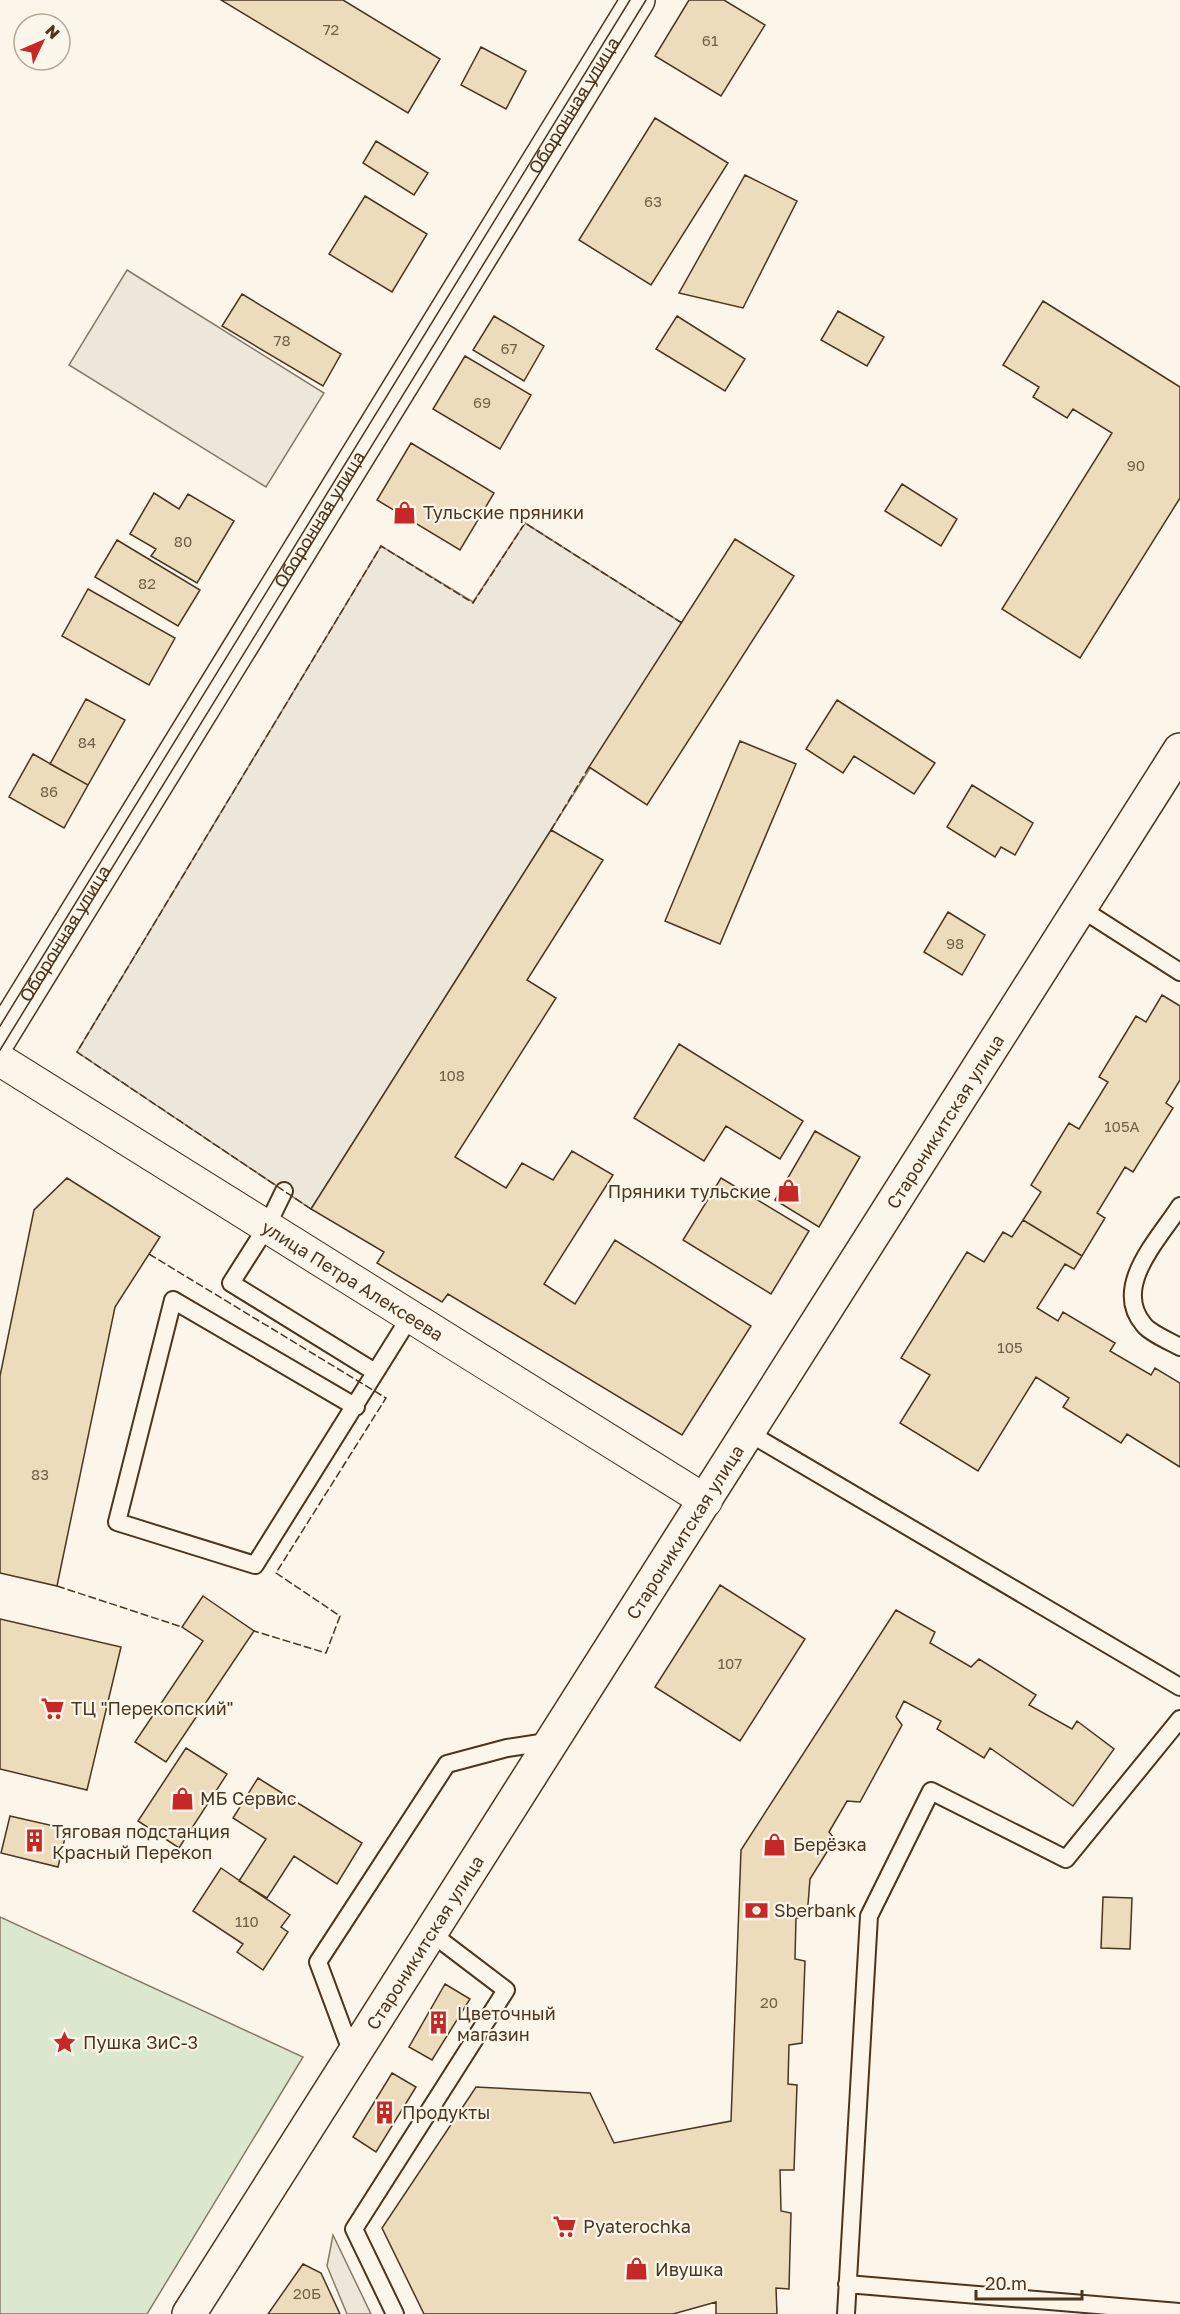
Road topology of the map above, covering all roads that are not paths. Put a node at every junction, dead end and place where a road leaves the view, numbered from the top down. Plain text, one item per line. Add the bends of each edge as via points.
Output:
1 (638, 0) edge
2 (1180, 750) edge
3 (1080, 908) junction
4 (1180, 972) edge
5 (0, 1038) edge
6 (0, 1060) edge
7 (284, 1191) dead end
8 (1180, 1206) edge
9 (266, 1228) junction
10 (410, 1317) junction
11 (1180, 1347) edge
12 (375, 1372) junction
13 (356, 1407) junction
14 (748, 1433) junction
15 (706, 1501) junction
16 (1180, 1687) edge
17 (1180, 1719) edge
18 (554, 1740) junction
19 (431, 1933) junction
20 (353, 2056) junction
21 (847, 2284) junction
22 (1180, 2312) edge
23 (189, 2314) edge
24 (395, 2314) edge
25 (846, 2314) edge

1 - 5 main road, Оборонная улица
2 - 3 main road, Староникитская улица
3 - 4 lane
3 - 14 main road, Староникитская улица
6 - 9 street, улица Петра Алексеева
7 - 9 lane
8 - 11 lane via 1135,1275 1131,1298 1144,1326
9 - 10 street, улица Петра Алексеева
9 - 12 lane via 231,1283
10 - 12 lane
10 - 15 street, улица Петра Алексеева
12 - 13 lane
13 - 13 lane via 173,1300 117,1522 255,1564
14 - 15 main road, Староникитская улица
14 - 16 lane
15 - 18 main road, Староникитская улица
17 - 21 lane via 1066,1859 931,1791 869,1916
18 - 19 main road, Староникитская улица
18 - 20 lane via 447,1764 318,1962
19 - 20 main road, Староникитская улица
19 - 24 lane via 506,1990 354,2229
20 - 23 main road, Староникитская улица
21 - 22 lane
21 - 25 lane

